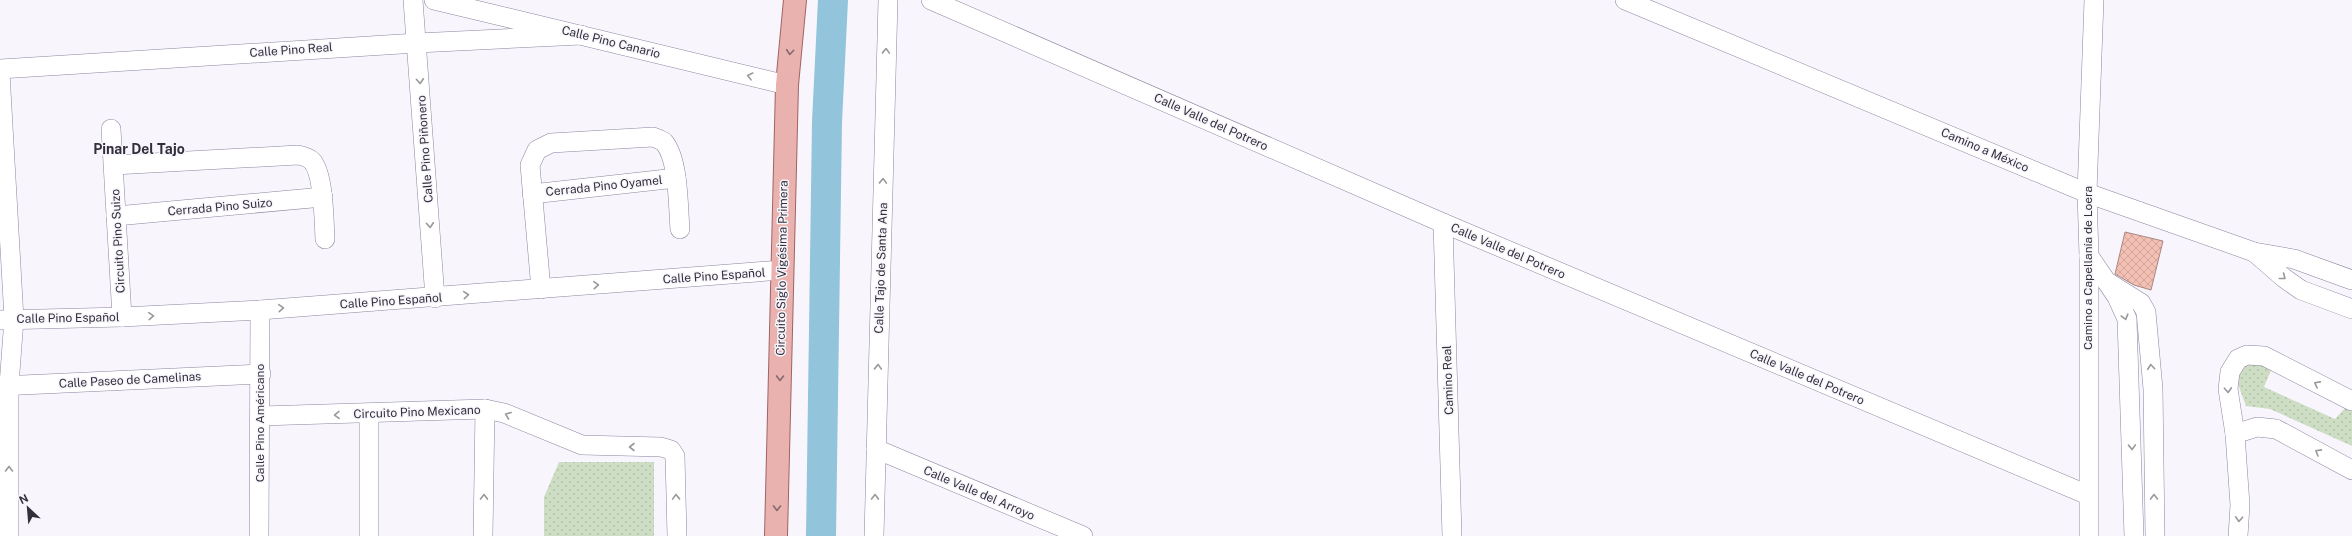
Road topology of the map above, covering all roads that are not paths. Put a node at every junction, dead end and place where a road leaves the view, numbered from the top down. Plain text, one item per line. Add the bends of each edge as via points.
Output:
1 (413, 0) edge
2 (434, 0) edge
3 (795, 0) edge
4 (888, 0) edge
5 (931, 0) edge
6 (1625, 0) edge
7 (2094, 0) edge
8 (581, 35) junction
9 (417, 42) junction
10 (0, 69) edge
11 (0, 73) edge
12 (787, 85) junction
13 (111, 129) dead end
14 (2, 139) edge
15 (114, 165) junction
16 (676, 178) junction
17 (2087, 193) junction
18 (532, 194) junction
19 (323, 197) junction
20 (116, 216) junction
21 (1443, 223) junction
22 (680, 229) dead end
23 (325, 238) dead end
24 (2254, 252) junction
25 (2089, 256) junction
26 (782, 270) junction
27 (2352, 280) edge
28 (2108, 283) junction
29 (541, 289) junction
30 (435, 298) junction
31 (2352, 309) edge
32 (260, 310) junction
33 (122, 318) junction
34 (7, 319) edge
35 (261, 374) junction
36 (4, 386) edge
37 (2352, 401) edge
38 (485, 408) junction
39 (369, 414) junction
40 (261, 416) junction
41 (2235, 434) junction
42 (876, 449) junction
43 (2352, 470) edge
44 (2088, 495) junction
45 (9, 536) edge
46 (259, 536) edge
47 (369, 536) edge
48 (483, 536) edge
49 (677, 536) edge
50 (776, 536) edge
51 (874, 536) edge
52 (1083, 536) edge
53 (1452, 536) edge
54 (2089, 536) edge
55 (2134, 536) edge
56 (2155, 536) edge
57 (2238, 536) edge

1 - 9 street, Calle Pino Piñonero
2 - 8 street, Calle Pino Canario
3 -> 12 main road, Circuito Siglo Vigésima Primera
42 -> 4 street, Calle Tajo de Santa Ana
5 - 21 street, Calle Valle del Potrero
6 - 17 street, Camino a México
7 - 17 street, Camino a Capellanía de Loera
8 - 9 street, Calle Pino Real
12 -> 8 street, Calle Pino Canario
9 - 10 street, Calle Pino Real
9 -> 30 street, Calle Pino Piñonero
11 - 14 street
12 - 26 main road, Circuito Siglo Vigésima Primera
13 - 15 street, Circuito Pino Suizo
14 - 34 street
15 - 19 street via 298,155 313,162
15 - 20 street, Circuito Pino Suizo
16 - 18 street, Cerrada Pino Oyamel
16 - 18 street, Cerrada Pino Oyamel via 671,155 663,141 653,136 551,143 537,150 530,165
16 - 22 street, Cerrada Pino Oyamel
17 - 24 street, Camino a México
17 - 25 street, Camino a Capellanía de Loera
18 - 29 street, Cerrada Pino Oyamel
19 - 20 street, Cerrada Pino Suizo
19 - 23 street
20 - 33 street, Circuito Pino Suizo
21 - 44 street, Calle Valle del Potrero
21 - 53 street, Camino Real
24 - 27 street, Camino a México via 2294,259
24 -> 31 street via 2301,290
25 - 28 street
25 - 44 street, Camino a Capellanía de Loera
29 -> 26 street, Calle Pino Español
26 -> 50 main road, Circuito Siglo Vigésima Primera
28 -> 55 street via 2127,319
56 -> 28 street via 2153,390 2146,312 2141,302
30 -> 29 street, Calle Pino Español
32 -> 30 street, Calle Pino Español
33 -> 32 street, Calle Pino Español
32 - 35 street, Calle Pino Américano
33 - 34 street, Calle Pino Español
34 - 36 street
35 - 36 street, Calle Paseo de Camelinas
35 - 40 street, Calle Pino Américano
45 -> 36 street
37 -> 41 street via 2264,356 2247,354 2238,359 2228,381
38 - 39 street, Circuito Pino Mexicano
48 -> 38 street
49 -> 38 street, Circuito Pino Mexicano via 675,456 671,450 661,447 582,445 504,413
39 -> 40 street, Circuito Pino Mexicano
39 - 47 street
40 - 46 street, Calle Pino Américano
43 -> 41 street via 2276,429 2257,427
41 -> 57 street via 2240,505
51 -> 42 street, Calle Tajo de Santa Ana
42 - 52 street, Calle Valle del Arroyo
44 - 54 street, Camino a Capellanía de Loera

